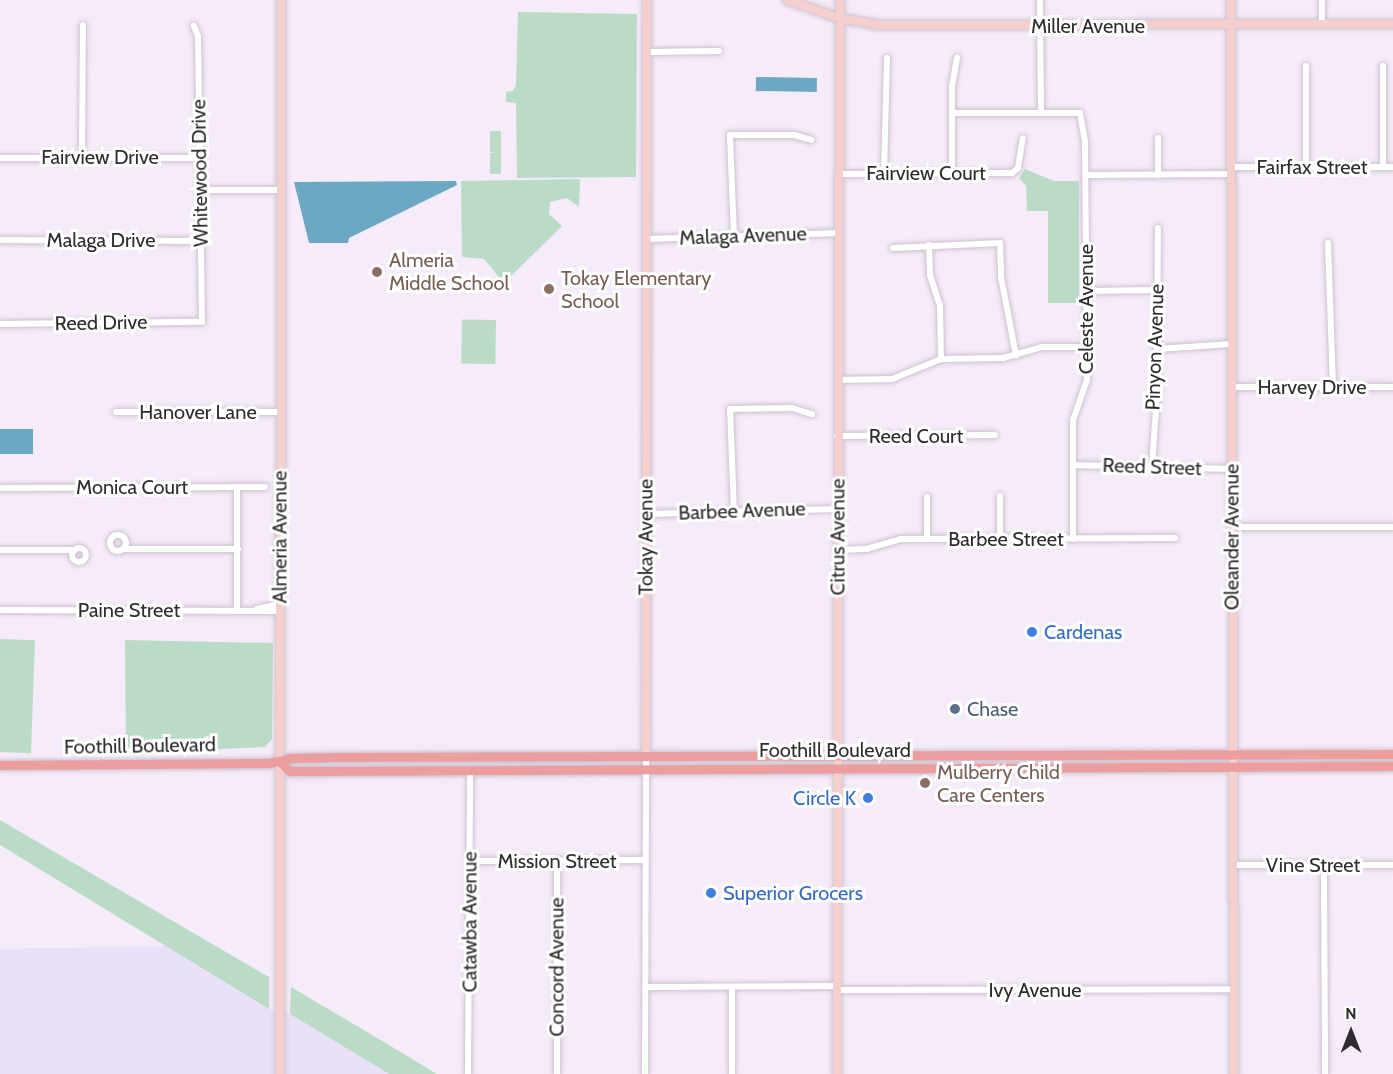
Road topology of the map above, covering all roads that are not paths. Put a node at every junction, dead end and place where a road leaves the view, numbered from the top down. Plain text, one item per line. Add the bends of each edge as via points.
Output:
1 (281, 0) edge
2 (647, 0) edge
3 (787, 0) edge
4 (840, 0) edge
5 (1040, 0) edge
6 (1231, 0) edge
7 (1322, 0) edge
8 (839, 18) junction
9 (1393, 24) edge
10 (83, 25) dead end
11 (1322, 25) junction
12 (194, 26) dead end
13 (1041, 26) junction
14 (1231, 26) junction
15 (719, 51) dead end
16 (647, 52) junction
17 (957, 57) dead end
18 (887, 58) dead end
19 (1306, 66) dead end
20 (1383, 66) dead end
21 (1041, 112) junction
22 (952, 113) junction
23 (1023, 138) dead end
24 (1158, 138) dead end
25 (812, 141) dead end
26 (82, 157) junction
27 (0, 158) edge
28 (201, 158) junction
29 (1306, 167) junction
30 (1383, 167) junction
31 (1393, 167) edge
32 (1232, 170) junction
33 (884, 173) junction
34 (952, 173) junction
35 (840, 174) junction
36 (1085, 175) junction
37 (1158, 175) junction
38 (202, 190) junction
39 (281, 190) junction
40 (1158, 228) dead end
41 (840, 233) junction
42 (734, 236) junction
43 (646, 239) junction
44 (0, 240) edge
45 (201, 241) junction
46 (1328, 243) dead end
47 (929, 245) junction
48 (893, 248) dead end
49 (1086, 291) junction
50 (1157, 291) junction
51 (202, 322) joint
52 (0, 324) edge
53 (1232, 344) junction
54 (1086, 347) junction
55 (1157, 349) junction
56 (1016, 356) junction
57 (941, 359) junction
58 (838, 380) junction
59 (1232, 387) junction
60 (1333, 387) junction
61 (1393, 387) edge
62 (116, 412) dead end
63 (280, 412) junction
64 (812, 414) dead end
65 (995, 435) dead end
66 (837, 436) junction
67 (1073, 465) junction
68 (1152, 466) junction
69 (1232, 469) junction
70 (237, 487) junction
71 (265, 487) dead end
72 (0, 488) edge
73 (1000, 496) dead end
74 (927, 497) dead end
75 (838, 509) junction
76 (734, 512) junction
77 (646, 514) junction
78 (1233, 527) junction
79 (1393, 527) edge
80 (1073, 538) junction
81 (1175, 538) dead end
82 (927, 539) junction
83 (1000, 539) junction
84 (123, 549) dead end
85 (238, 549) junction
86 (0, 550) edge
87 (75, 550) dead end
88 (838, 550) junction
89 (280, 608) junction
90 (0, 610) edge
91 (237, 610) junction
92 (1054, 754) junction
93 (1233, 754) junction
94 (1393, 754) edge
95 (646, 756) junction
96 (838, 757) junction
97 (280, 763) junction
98 (0, 765) edge
99 (1233, 766) junction
100 (1393, 766) edge
101 (993, 767) junction
102 (838, 768) junction
103 (646, 769) junction
104 (470, 770) junction
105 (644, 860) junction
106 (470, 861) junction
107 (557, 861) junction
108 (1234, 865) junction
109 (1324, 865) junction
110 (1393, 865) edge
111 (645, 987) junction
112 (732, 987) junction
113 (837, 988) junction
114 (1234, 989) junction
115 (280, 1074) edge
116 (468, 1074) edge
117 (557, 1074) edge
118 (645, 1074) edge
119 (732, 1074) edge
120 (837, 1074) edge
121 (1234, 1074) edge
122 (1326, 1074) edge

1 - 39 street, Almeria Avenue
2 - 16 street, Tokay Avenue
3 - 8 street, Miller Avenue
4 - 8 street, Citrus Avenue
5 - 13 street
6 - 14 street, Oleander Avenue
7 - 11 street
8 - 13 street, Miller Avenue via 879,25
8 - 35 street, Citrus Avenue
9 - 11 street, Miller Avenue
10 - 26 street
11 - 14 street, Miller Avenue
12 - 28 street, Whitewood Drive via 198,36
13 - 14 street, Miller Avenue
13 - 21 street
14 - 32 street, Oleander Avenue
15 - 16 street
16 - 43 street, Tokay Avenue
17 - 22 street
18 - 33 street
19 - 29 street
20 - 30 street
21 - 22 street
21 - 36 street, Celeste Avenue via 1080,113
22 - 34 street
23 - 34 street, Fairview Court via 1018,168 1012,173
24 - 37 street
25 - 42 street via 794,135 730,135
26 - 27 street, Fairview Drive
26 - 28 street, Fairview Drive
28 - 38 street, Whitewood Drive
29 - 30 street, Fairfax Street
29 - 32 street, Fairfax Street
30 - 31 street, Fairfax Street
32 - 37 street, Fairfax Street
32 - 53 street, Oleander Avenue
33 - 34 street, Fairview Court
33 - 35 street, Fairview Court
35 - 41 street, Citrus Avenue
36 - 37 street, Fairfax Street
36 - 49 street, Celeste Avenue
38 - 39 street
38 - 45 street, Whitewood Drive
39 - 63 street, Almeria Avenue
40 - 50 street, Pinyon Avenue
41 - 42 street, Malaga Avenue
41 - 58 street, Citrus Avenue
42 - 43 street, Malaga Avenue
43 - 77 street, Tokay Avenue
44 - 45 street, Malaga Drive
45 - 51 street, Whitewood Drive
46 - 60 street
47 - 48 street
47 - 56 street via 1000,243 1001,277
47 - 57 street via 930,275 940,305
49 - 50 street
49 - 54 street, Celeste Avenue
50 - 55 street, Pinyon Avenue
51 - 52 street, Reed Drive
53 - 55 street
53 - 59 street, Oleander Avenue
54 - 56 street via 1042,347
54 - 67 street, Celeste Avenue via 1087,380 1073,420
55 - 68 street, Pinyon Avenue
56 - 57 street
57 - 58 street via 892,379
58 - 66 street, Citrus Avenue
59 - 60 street, Harvey Drive
59 - 69 street, Oleander Avenue
60 - 61 street, Harvey Drive
62 - 63 street, Hanover Lane
63 - 89 street, Almeria Avenue
64 - 76 street via 792,408 730,409
65 - 66 street, Reed Court
66 - 75 street, Citrus Avenue
67 - 68 street, Reed Street
67 - 80 street, Celeste Avenue
68 - 69 street, Reed Street
69 - 78 street, Oleander Avenue
70 - 71 street, Monica Court
70 - 72 street, Monica Court
70 - 85 street
73 - 83 street
74 - 82 street
75 - 76 street, Barbee Avenue
75 - 88 street, Citrus Avenue
76 - 77 street, Barbee Avenue
77 - 95 street, Tokay Avenue
78 - 79 street
78 - 93 street, Oleander Avenue
80 - 81 street, Barbee Street
80 - 83 street, Barbee Street
82 - 83 street, Barbee Street
82 - 88 street, Barbee Street via 900,539 866,549
84 - 85 street
85 - 91 street
86 - 87 street
88 - 96 street, Citrus Avenue
89 - 91 street, Paine Street
89 - 97 street, Almeria Avenue
90 - 91 street, Paine Street
92 - 93 main road, Foothill Boulevard
92 - 96 main road, Foothill Boulevard
92 - 101 main road via 1046,760 1003,761
93 - 94 main road, Foothill Boulevard
93 - 99 street, Oleander Avenue
95 - 96 main road, Foothill Boulevard
95 - 97 main road, Foothill Boulevard via 290,758
95 - 103 street, Tokay Avenue
96 - 102 street, Citrus Avenue
97 - 98 main road, Foothill Boulevard
97 - 104 main road, Foothill Boulevard via 290,771
97 - 115 street, Almeria Avenue
99 - 100 main road, Foothill Boulevard
99 - 101 main road, Foothill Boulevard
99 - 108 street, Oleander Avenue
101 - 102 main road, Foothill Boulevard
102 - 103 main road, Foothill Boulevard
102 - 113 street, Citrus Avenue
103 - 104 main road, Foothill Boulevard
103 - 105 street, Tokay Avenue
104 - 106 street, Catawba Avenue
105 - 107 street, Mission Street
105 - 111 street, Tokay Avenue
106 - 107 street, Mission Street
106 - 116 street, Catawba Avenue
107 - 117 street, Concord Avenue
108 - 109 street, Vine Street
108 - 114 street, Oleander Avenue
109 - 110 street, Vine Street
109 - 122 street
111 - 112 street, Ivy Avenue
111 - 118 street, Tokay Avenue
112 - 113 street, Ivy Avenue
112 - 119 street
113 - 114 street, Ivy Avenue
113 - 120 street, Citrus Avenue
114 - 121 street, Oleander Avenue

